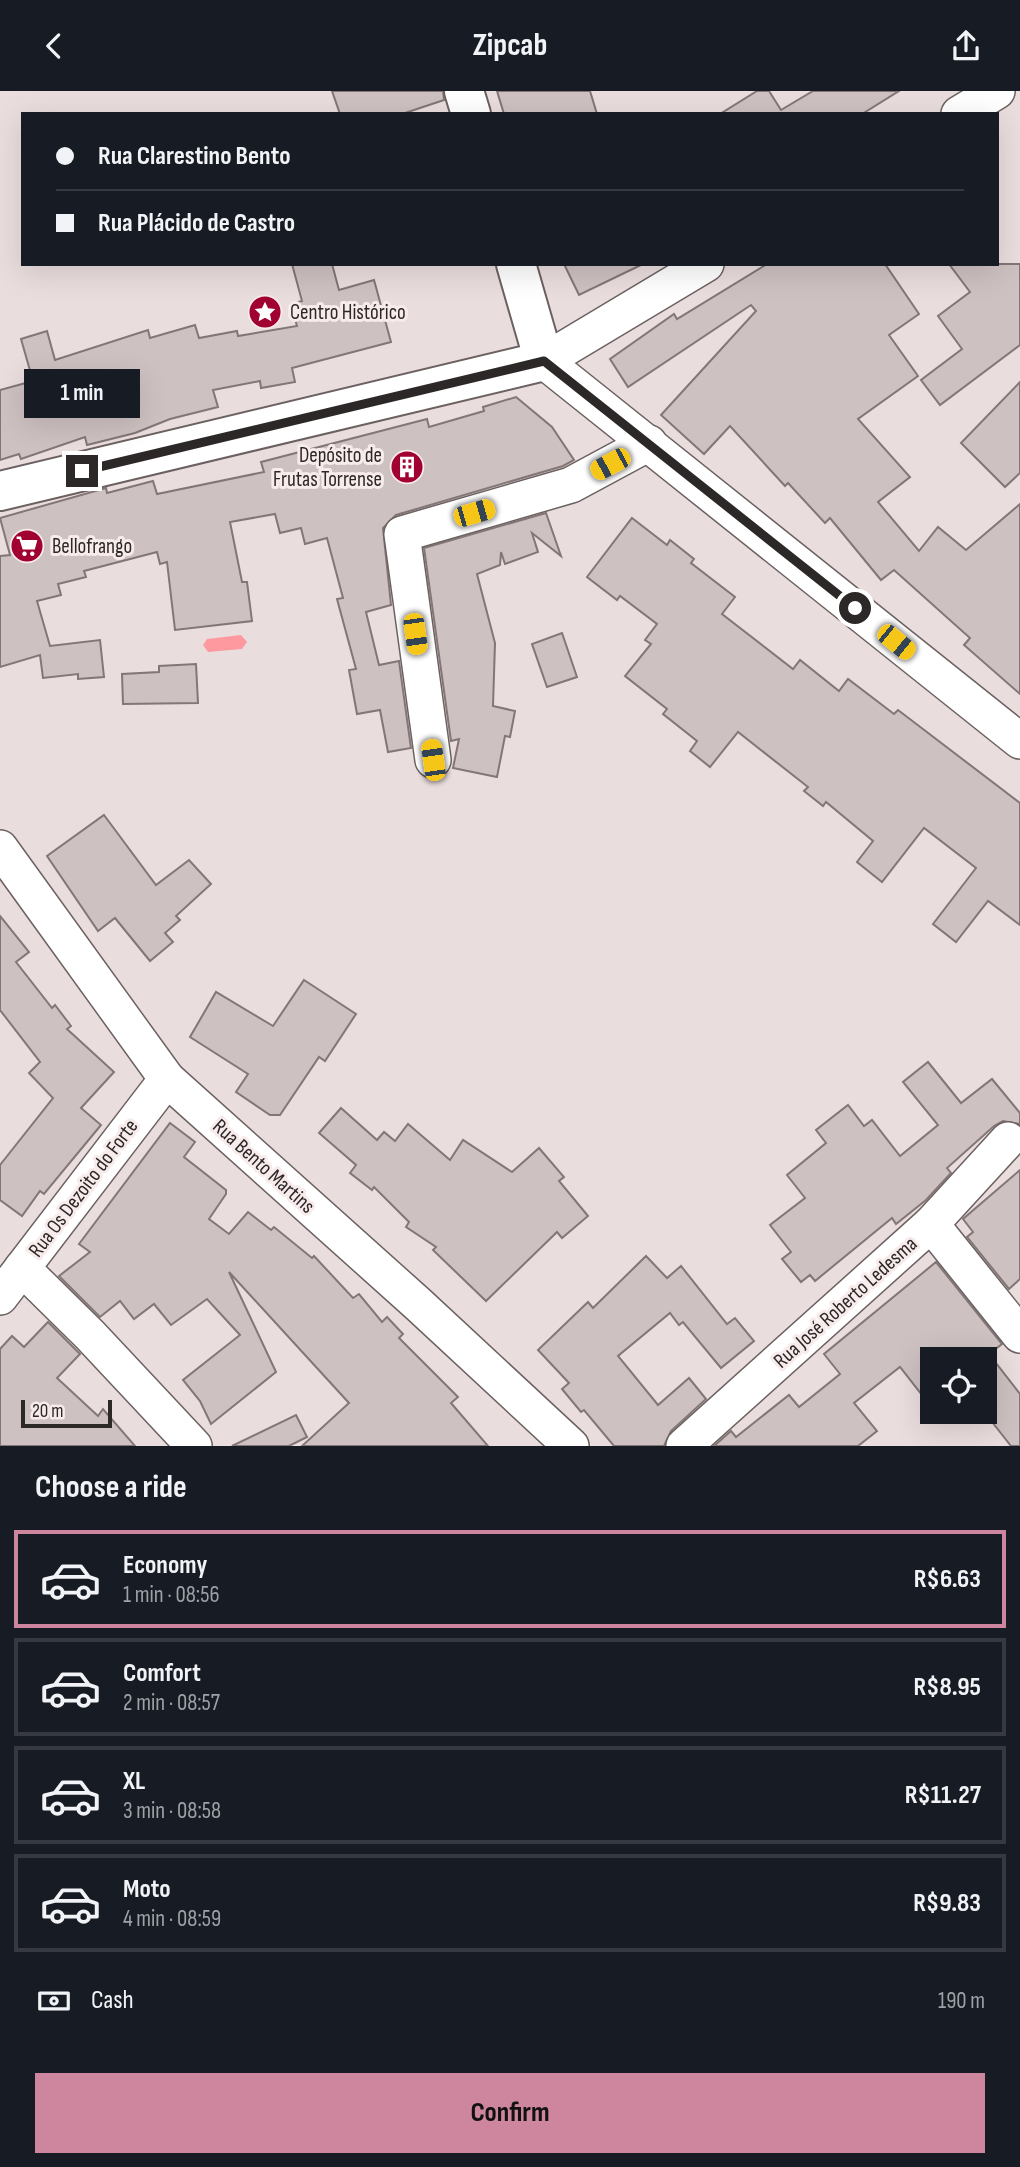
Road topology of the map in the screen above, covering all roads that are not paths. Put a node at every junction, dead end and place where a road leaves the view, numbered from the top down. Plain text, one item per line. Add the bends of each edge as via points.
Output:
1 (464, 91) edge
2 (997, 91) edge
3 (470, 112) edge
4 (962, 112) edge
5 (517, 266) edge
6 (703, 266) edge
7 (544, 361) junction
8 (649, 443) junction
9 (0, 491) edge
10 (1020, 741) edge
11 (433, 760) dead end
12 (0, 848) edge
13 (167, 1079) junction
14 (1008, 1140) dead end
15 (931, 1224) junction
16 (22, 1268) junction
17 (0, 1297) edge
18 (1020, 1335) edge
19 (194, 1446) edge
20 (571, 1446) edge
21 (684, 1446) edge

1 - 3 main road
2 - 4 street
5 - 7 main road
6 - 7 street
7 - 8 street
7 - 9 main road
8 - 10 street
8 - 11 street via 571,485 402,534
12 - 13 street, Rua Bento Martins
13 - 16 street, Rua Os Dezoito do Forte
13 - 20 street, Rua Bento Martins
14 - 15 street
15 - 18 street, Rua José Roberto Ledesma
15 - 21 street, Rua José Roberto Ledesma
16 - 17 street, Rua Os Dezoito do Forte
16 - 19 street

